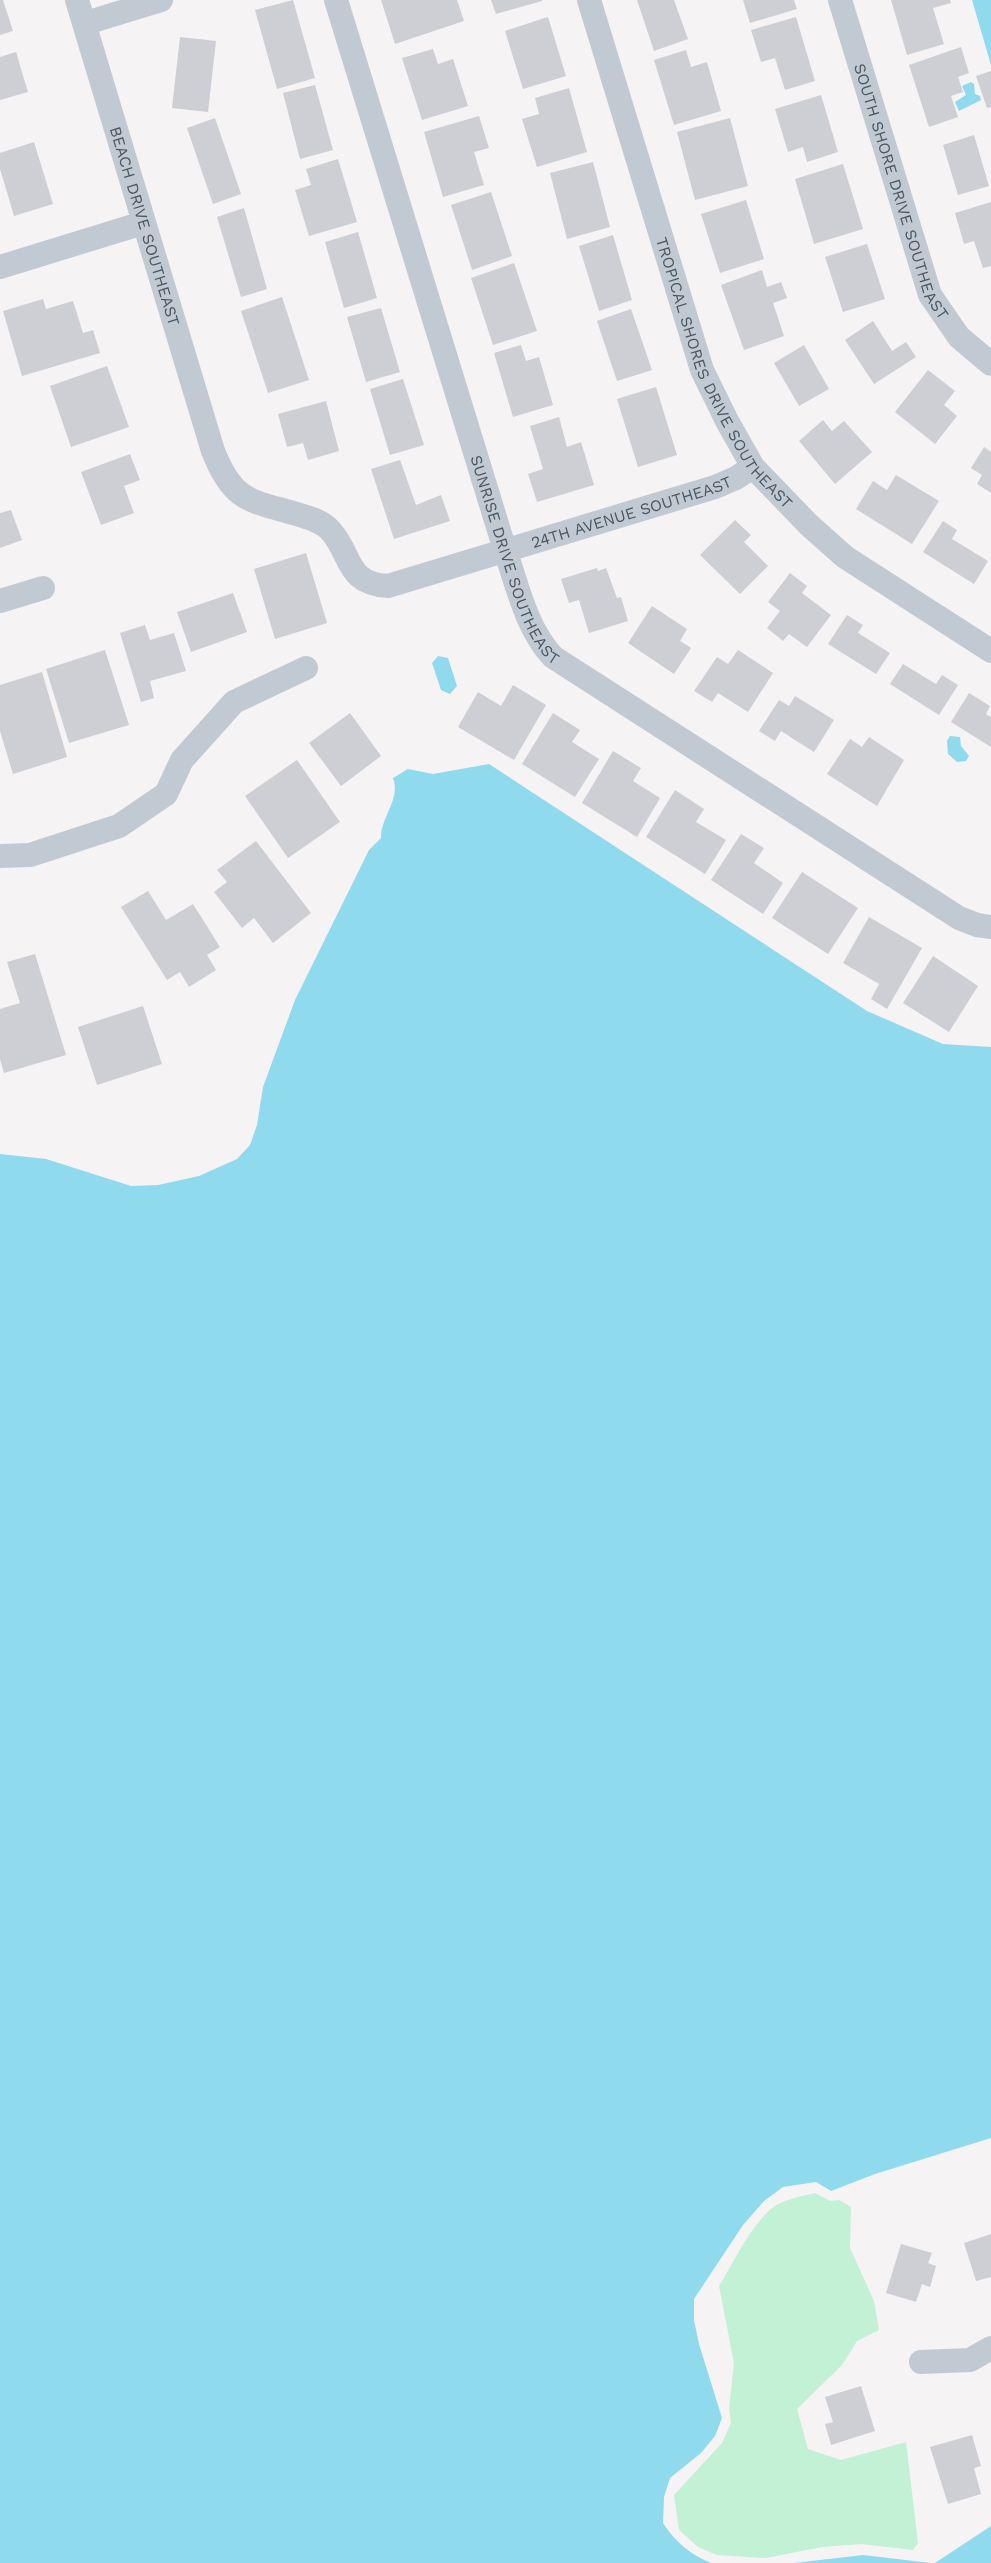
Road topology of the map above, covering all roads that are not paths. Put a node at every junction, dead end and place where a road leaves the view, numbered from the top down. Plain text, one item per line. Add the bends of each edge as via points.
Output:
1 (77, 0) edge
2 (161, 0) edge
3 (336, 0) edge
4 (589, 0) edge
5 (840, 0) edge
6 (86, 23) junction
7 (143, 223) junction
8 (0, 267) edge
9 (991, 364) edge
10 (213, 451) joint
11 (753, 467) junction
12 (505, 550) junction
13 (43, 588) dead end
14 (0, 601) edge
15 (991, 651) edge
16 (306, 668) dead end
17 (0, 856) edge
18 (991, 927) edge
19 (991, 2348) edge
20 (921, 2362) dead end

1 - 6 street, BEACH DRIVE SOUTHEAST
2 - 6 street
3 - 12 street, SUNRISE DRIVE SOUTHEAST
4 - 11 street, TROPICAL SHORES DRIVE SOUTHEAST via 702,370
5 - 9 street, SOUTH SHORE DRIVE SOUTHEAST via 930,295 959,337
6 - 7 street, BEACH DRIVE SOUTHEAST
7 - 8 street
7 - 10 street, BEACH DRIVE SOUTHEAST
10 - 12 street, 24TH AVENUE SOUTHEAST via 223,475 240,494 259,505 314,519 329,529 361,579 374,585 388,586
11 - 12 street, 24TH AVENUE SOUTHEAST via 715,488
11 - 15 street, TROPICAL SHORES DRIVE SOUTHEAST via 845,556
12 - 18 street, SUNRISE DRIVE SOUTHEAST via 531,628 553,657 959,918
13 - 14 street
16 - 17 street via 234,702 182,760 166,794 119,826 30,855
19 - 20 street via 970,2360

